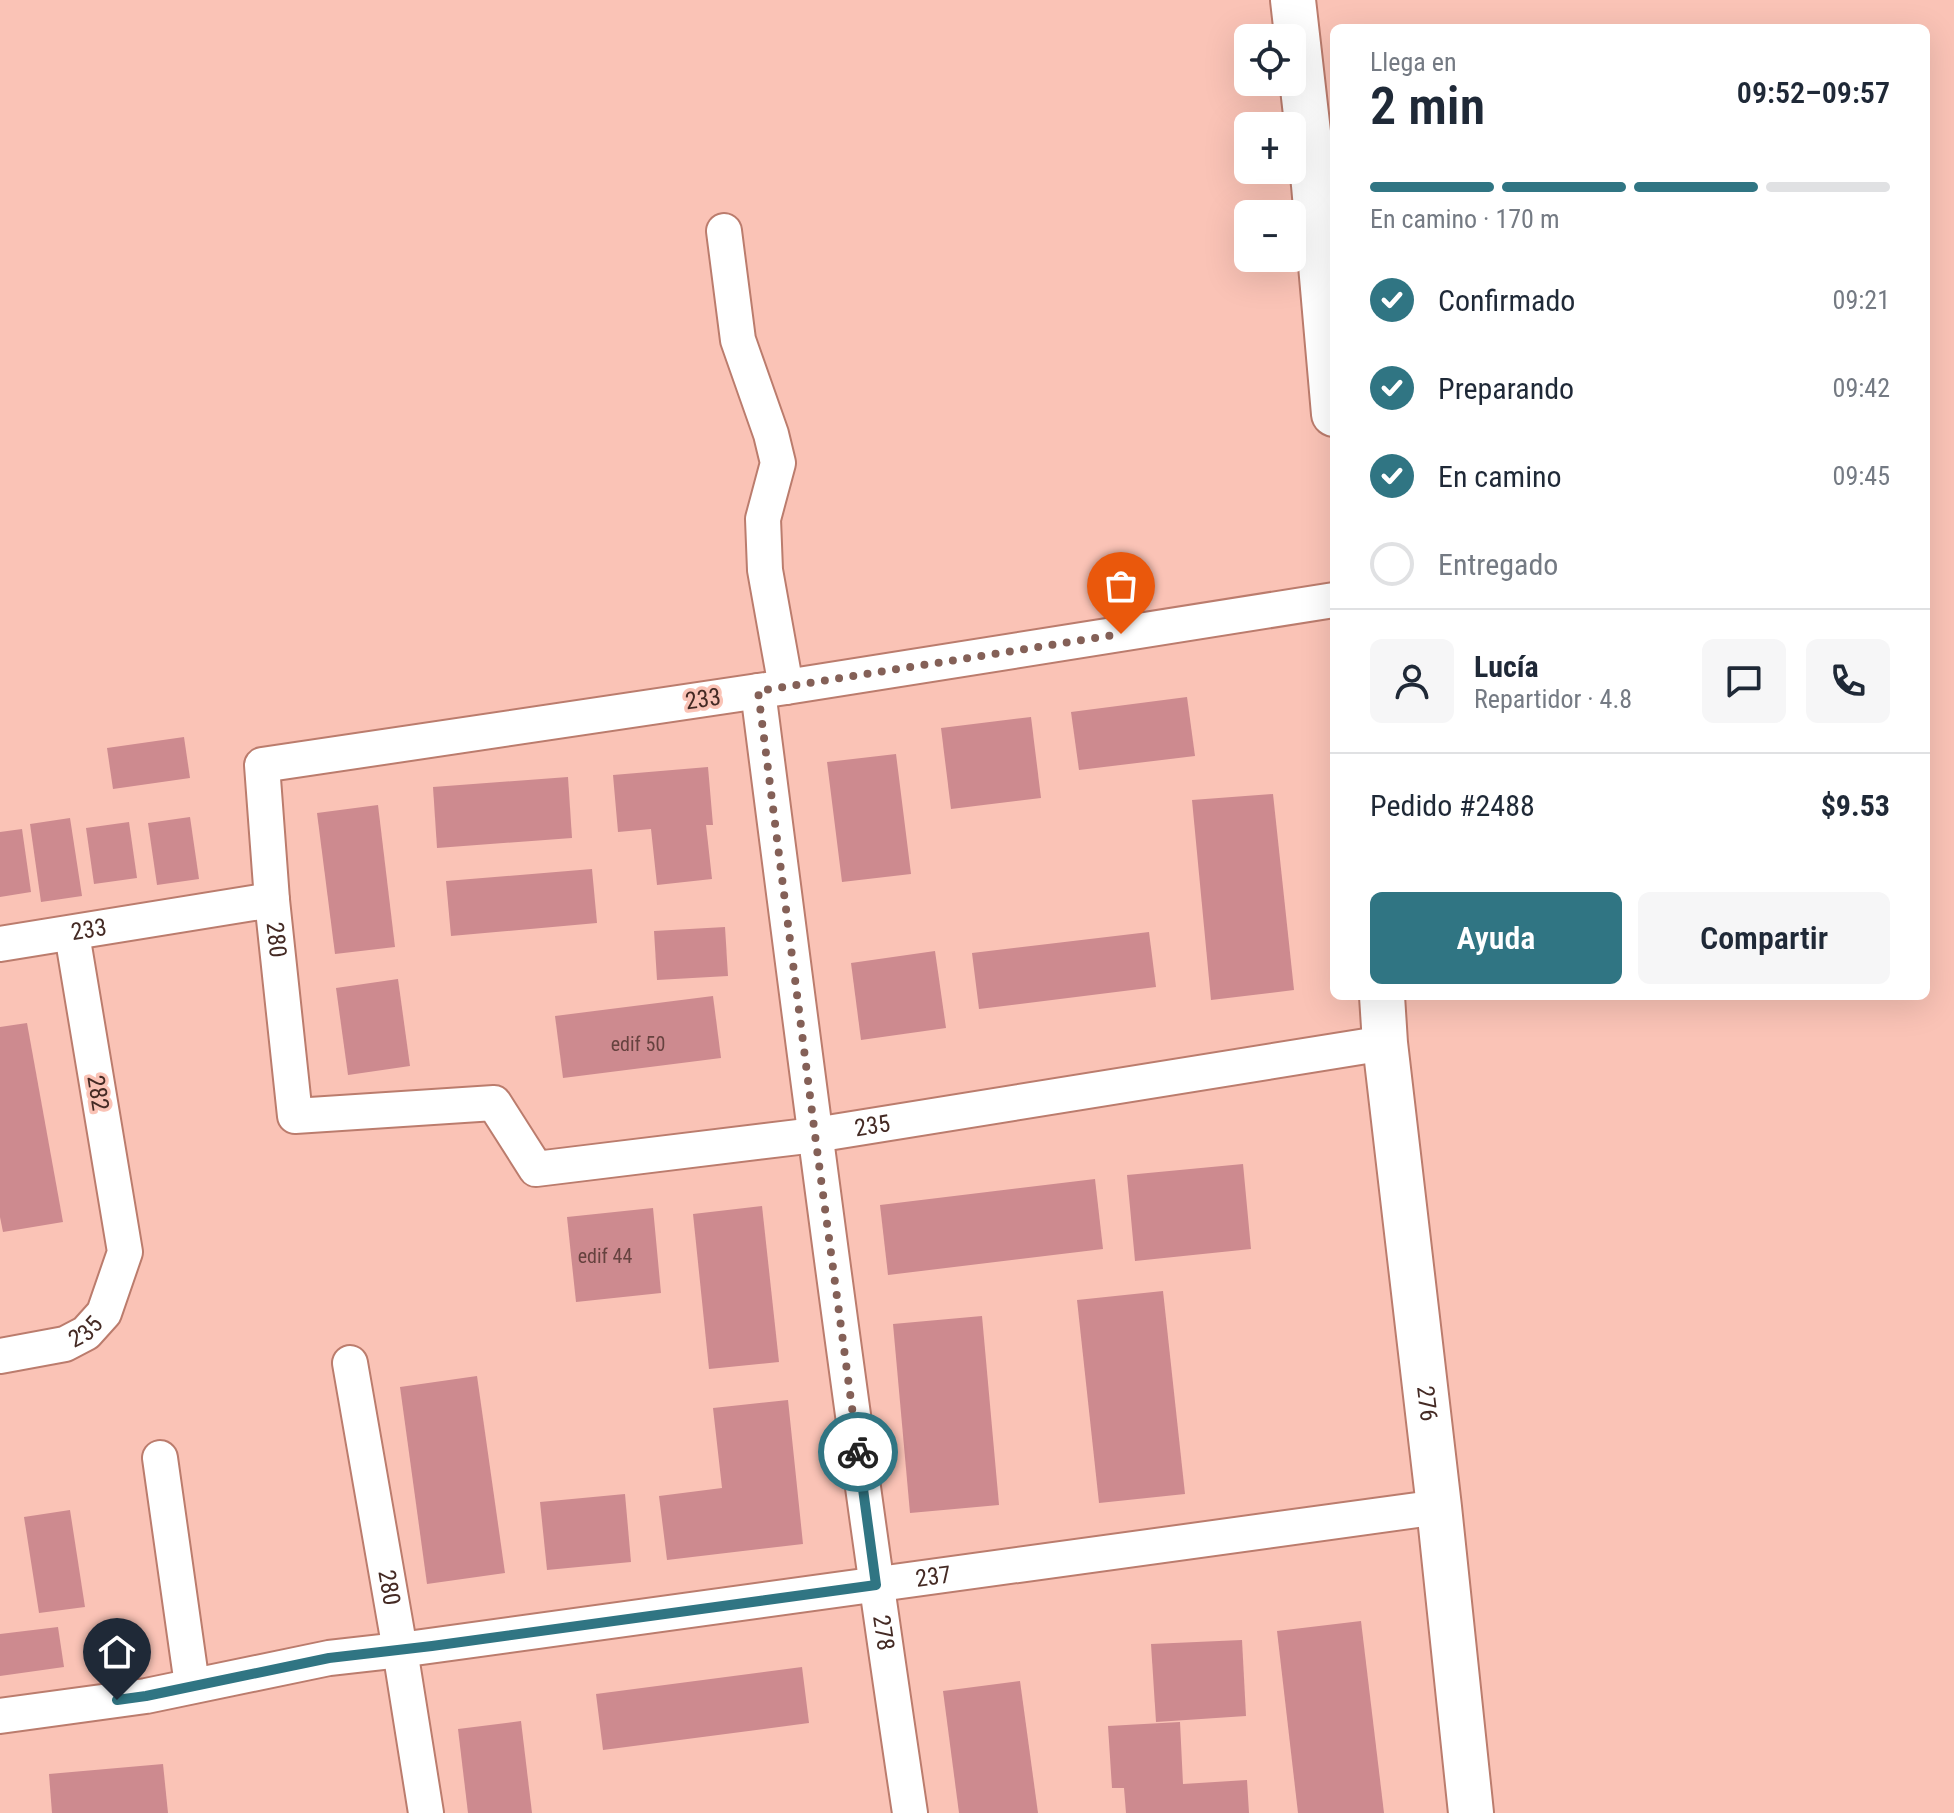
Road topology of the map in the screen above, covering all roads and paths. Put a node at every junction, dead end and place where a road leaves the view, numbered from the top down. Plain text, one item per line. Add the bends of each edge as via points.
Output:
1 (1293, 0) edge
2 (724, 231) dead end
3 (1330, 368) edge
4 (1330, 601) edge
5 (772, 689) junction
6 (262, 765) joint
7 (272, 900) junction
8 (72, 934) junction
9 (0, 944) edge
10 (1382, 1000) edge
11 (1385, 1043) junction
12 (295, 1116) joint
13 (815, 1135) junction
14 (125, 1252) joint
15 (0, 1356) edge
16 (350, 1363) dead end
17 (160, 1458) dead end
18 (1439, 1507) junction
19 (876, 1585) junction
20 (400, 1650) junction
21 (192, 1685) junction
22 (0, 1716) edge
23 (426, 1813) edge
24 (910, 1813) edge
25 (1471, 1813) edge

1 - 3 street
2 - 5 street, 278 via 738,340 778,463 763,519
4 - 5 street, 233
5 - 6 street, 233
5 - 13 street, 278
6 - 7 street, 280
7 - 8 street, 233
7 - 12 street, 280
8 - 9 street, 233
8 - 14 street, 282
10 - 11 street, 276
11 - 13 street, 235
11 - 18 street, 276
12 - 13 street, 235 via 494,1103 536,1169
13 - 19 street, 278
14 - 15 street, 235 via 104,1313 86,1333 65,1344
16 - 20 street, 280
17 - 21 street
18 - 19 street, 237
18 - 25 street, 276
19 - 20 street, 237
19 - 24 street, 278
20 - 21 street, 237
20 - 23 street, 280
21 - 22 street, 237

